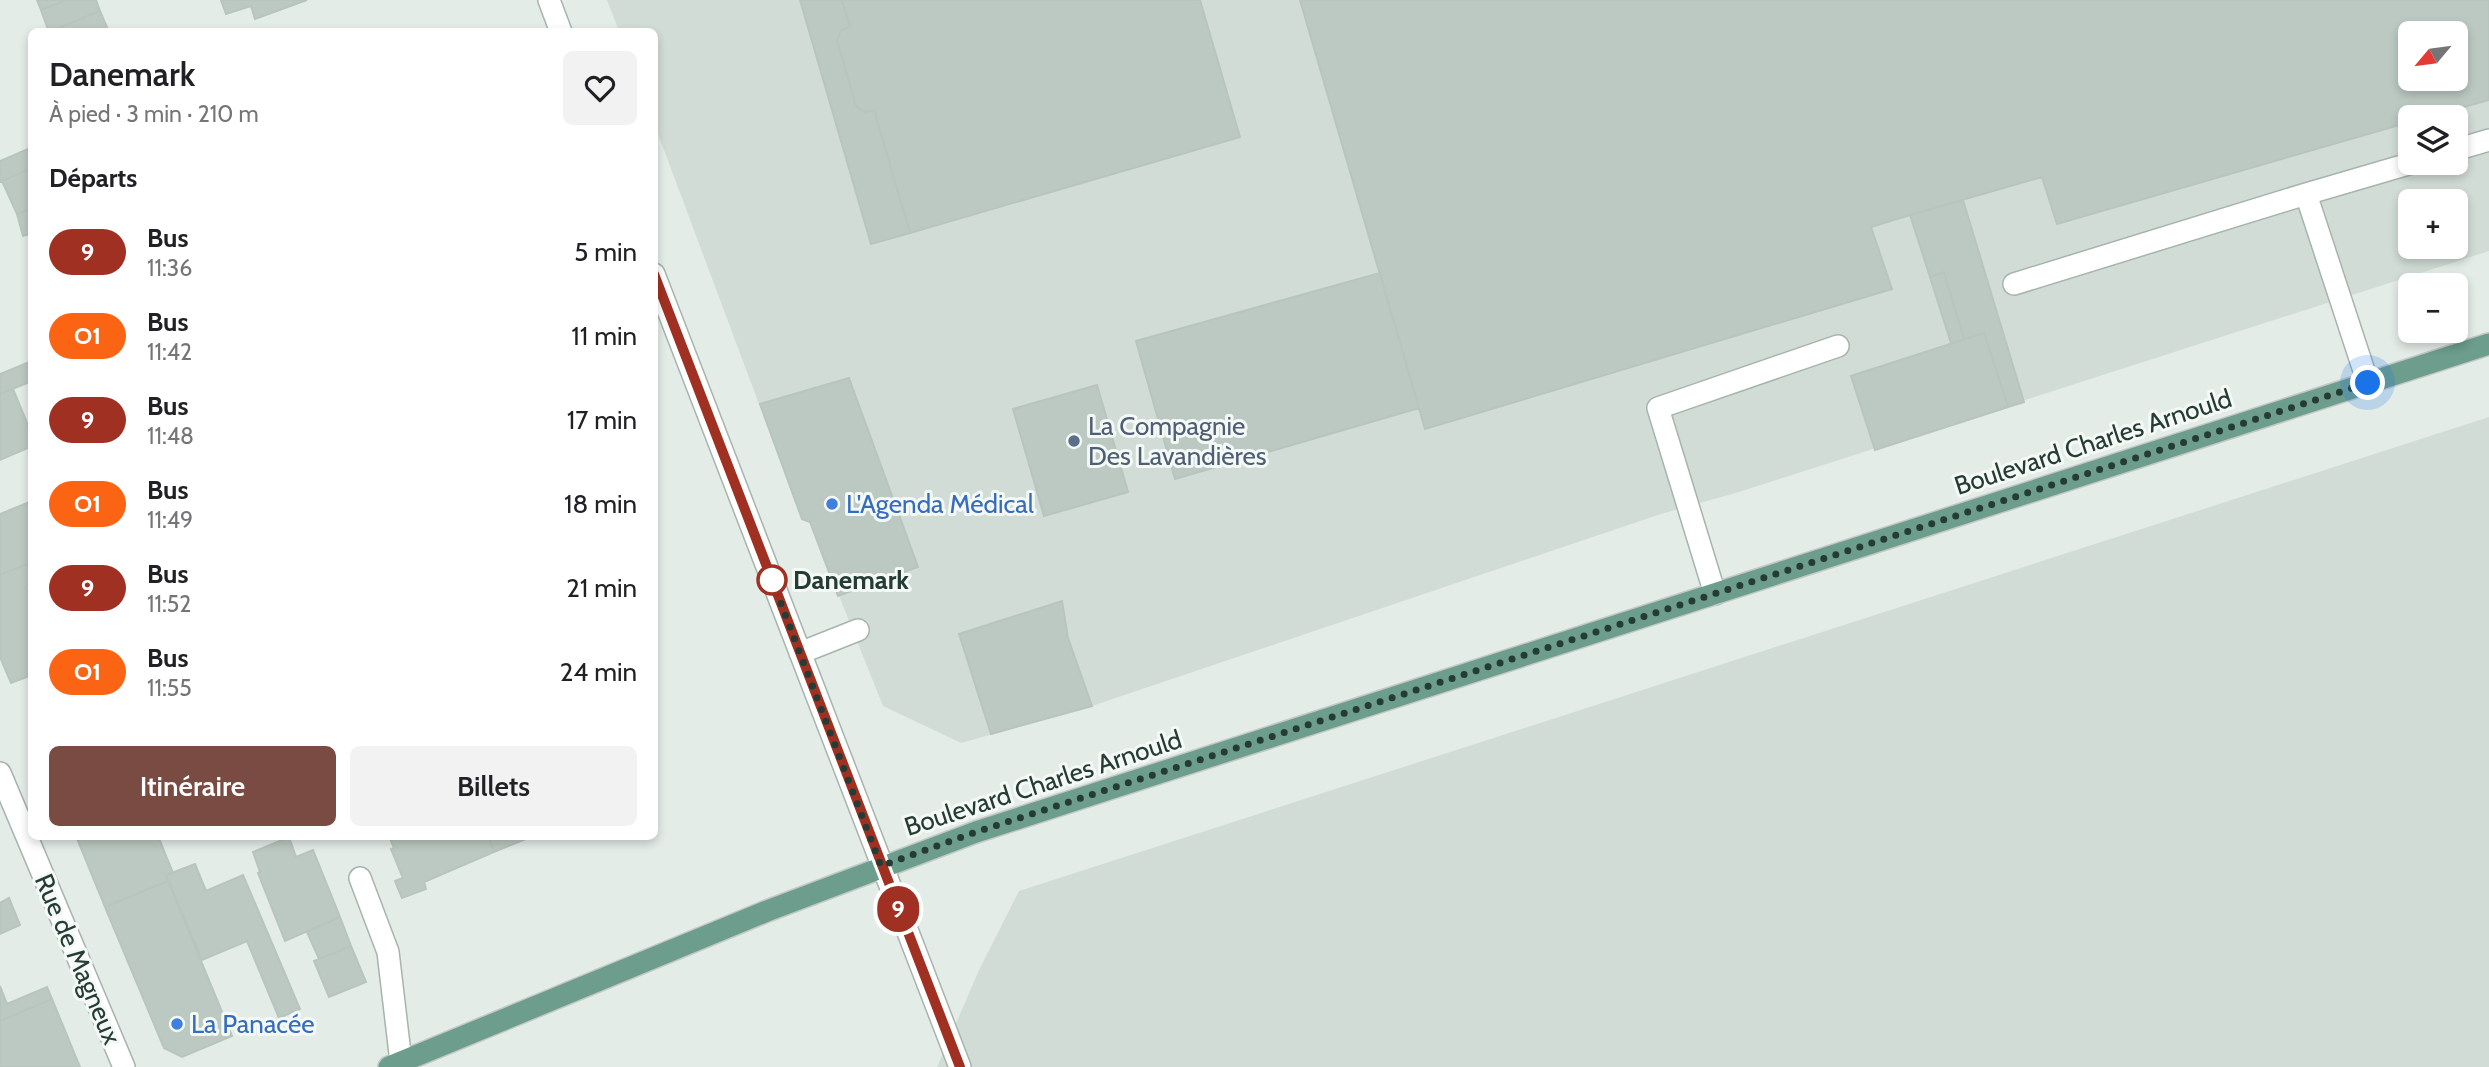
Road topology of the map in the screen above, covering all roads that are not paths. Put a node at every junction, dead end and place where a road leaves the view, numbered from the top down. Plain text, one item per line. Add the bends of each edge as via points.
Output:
1 (549, 0) edge
2 (560, 28) edge
3 (2489, 140) edge
4 (2468, 146) edge
5 (2398, 167) edge
6 (2306, 194) junction
7 (658, 284) edge
8 (2014, 284) dead end
9 (2489, 344) edge
10 (1838, 346) dead end
11 (2368, 383) junction
12 (1715, 594) junction
13 (858, 630) dead end
14 (800, 653) junction
15 (0, 773) edge
16 (28, 839) edge
17 (28, 840) edge
18 (881, 866) junction
19 (360, 878) dead end
20 (395, 1064) edge
21 (124, 1067) edge
22 (960, 1067) edge

1 - 2 street
3 - 4 street
5 - 6 street
6 - 8 street
6 - 11 street
7 - 14 street
9 - 11 main road, Boulevard Charles Arnould
10 - 12 street via 1658,408
11 - 12 main road, Boulevard Charles Arnould
12 - 18 main road, Boulevard Charles Arnould
13 - 14 street
14 - 18 street
15 - 16 street, Rue de Magneux
17 - 21 street, Rue de Magneux
18 - 20 main road, Boulevard Charles Arnould
18 - 22 street
19 - 20 street, Boulevard Charles Arnould via 388,952

